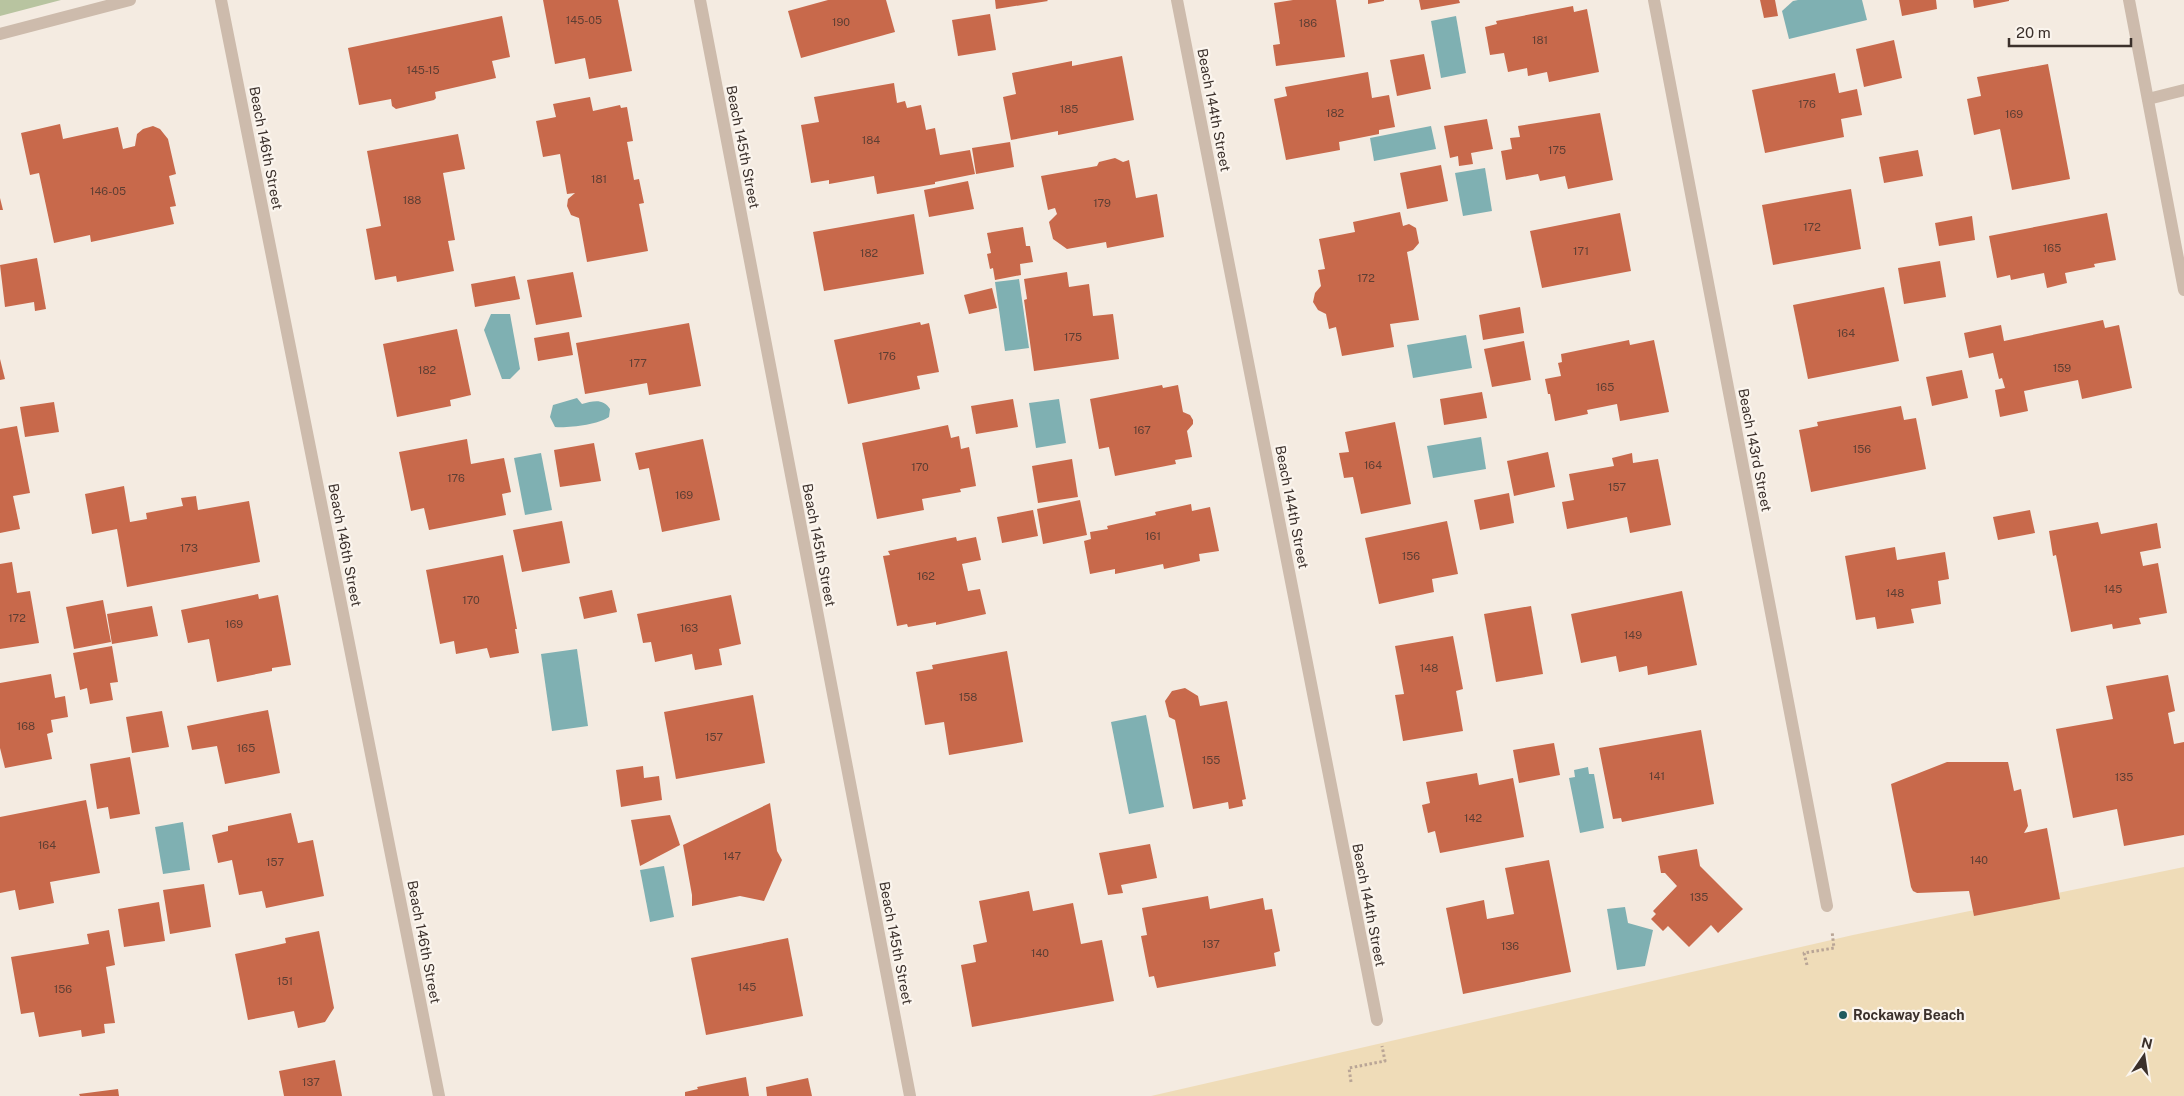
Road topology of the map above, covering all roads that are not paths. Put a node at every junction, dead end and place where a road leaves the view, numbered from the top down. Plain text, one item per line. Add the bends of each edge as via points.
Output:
1 (130, 0) edge
2 (221, 0) edge
3 (700, 0) edge
4 (1177, 0) edge
5 (1654, 0) edge
6 (2129, 0) edge
7 (0, 34) edge
8 (2184, 90) edge
9 (2148, 99) junction
10 (2184, 290) edge
11 (1827, 906) road end
12 (1377, 1020) road end
13 (439, 1096) edge
14 (910, 1096) edge

1 - 7 street
2 - 13 street, Beach 146th Street
3 - 14 street, Beach 145th Street
4 - 12 street, Beach 144th Street
5 - 11 street, Beach 143rd Street
6 - 9 street
8 - 9 street
9 - 10 street

